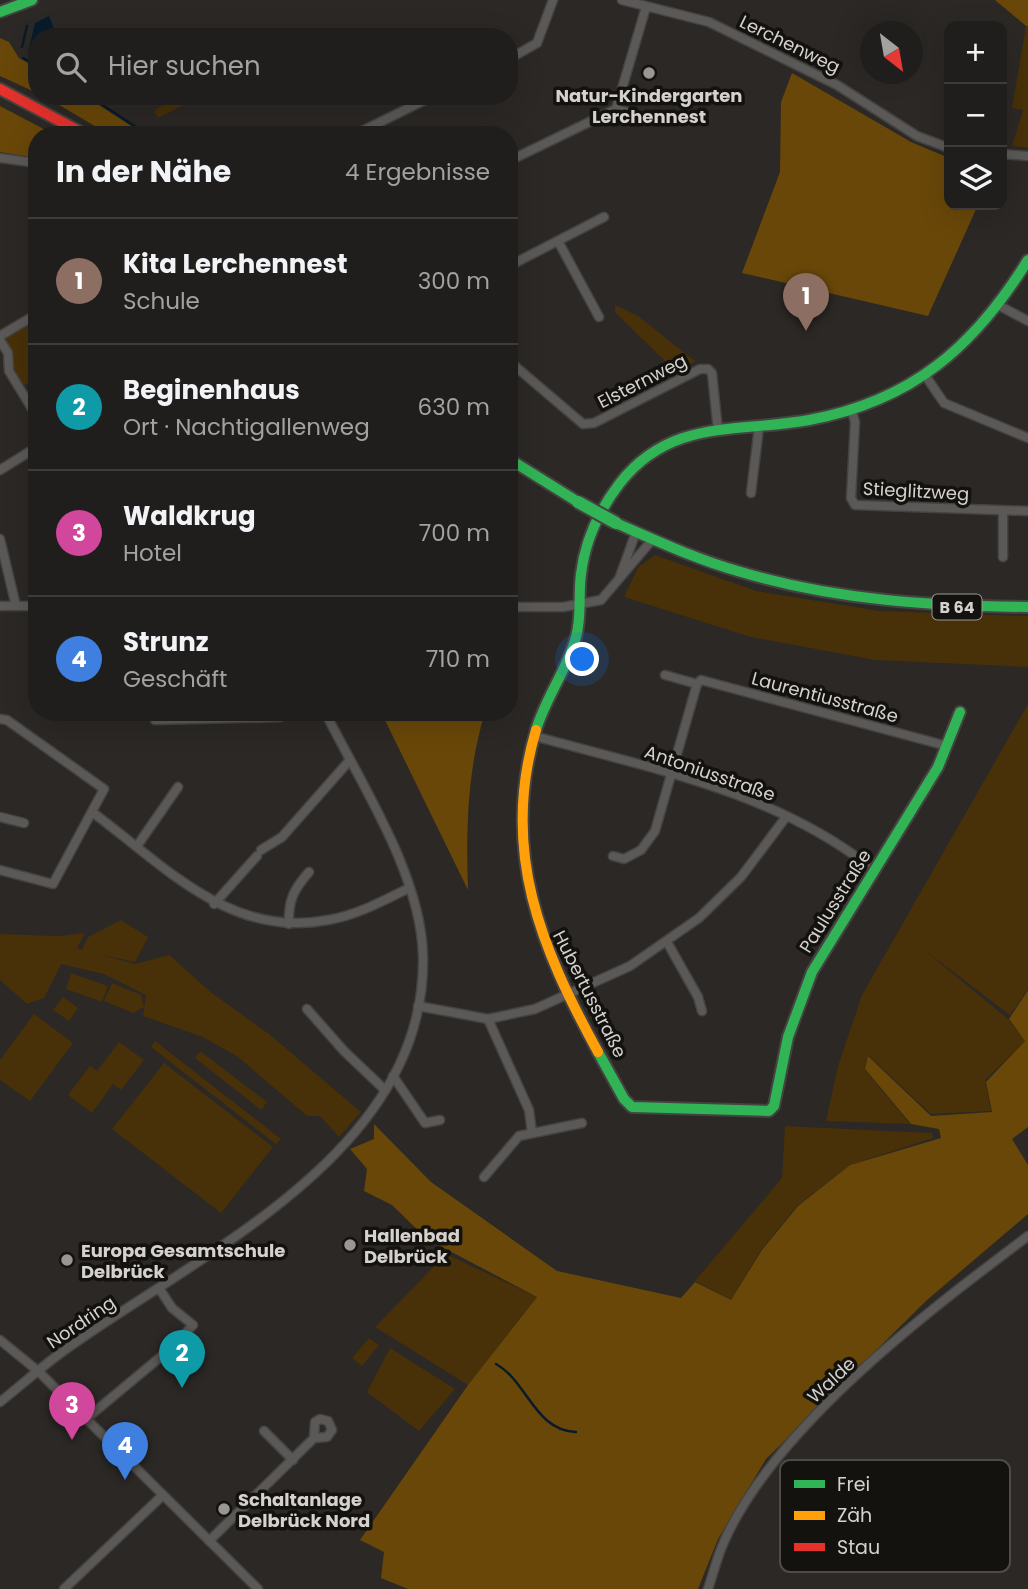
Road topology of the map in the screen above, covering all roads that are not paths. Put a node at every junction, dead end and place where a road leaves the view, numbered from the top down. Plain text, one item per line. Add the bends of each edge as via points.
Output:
1 (32, 0) edge
2 (552, 0) edge
3 (622, 0) edge
4 (646, 7) junction
5 (0, 12) edge
6 (518, 54) edge
7 (0, 89) edge
8 (28, 104) edge
9 (30, 105) edge
10 (415, 105) edge
11 (616, 109) junction
12 (643, 117) dead end
13 (69, 126) edge
14 (372, 126) edge
15 (946, 147) edge
16 (1007, 154) edge
17 (1028, 156) edge
18 (518, 157) edge
19 (0, 158) edge
20 (28, 162) edge
21 (604, 217) dead end
22 (558, 241) junction
23 (1028, 260) edge
24 (518, 261) edge
25 (1000, 306) junction
26 (599, 317) dead end
27 (28, 320) edge
28 (1028, 321) edge
29 (0, 338) edge
30 (518, 369) edge
31 (925, 375) junction
32 (28, 402) edge
33 (852, 411) junction
34 (759, 427) junction
35 (718, 430) junction
36 (1028, 438) edge
37 (28, 453) edge
38 (518, 465) edge
39 (0, 470) edge
40 (751, 494) dead end
41 (1003, 511) junction
42 (1028, 511) edge
43 (636, 532) junction
44 (0, 539) edge
45 (652, 540) junction
46 (1003, 557) dead end
47 (619, 582) junction
48 (581, 605) junction
49 (0, 606) edge
50 (16, 606) junction
51 (28, 606) edge
52 (518, 607) edge
53 (1028, 607) edge
54 (665, 676) dead end
55 (697, 684) junction
56 (960, 712) dead end
57 (0, 719) edge
58 (329, 721) edge
59 (534, 736) junction
60 (947, 746) junction
61 (349, 761) junction
62 (672, 774) junction
63 (178, 787) dead end
64 (92, 812) junction
65 (0, 817) edge
66 (786, 817) junction
67 (23, 823) dead end
68 (137, 846) junction
69 (613, 856) dead end
70 (872, 864) junction
71 (0, 870) edge
72 (309, 872) dead end
73 (409, 888) junction
74 (215, 904) junction
75 (289, 924) junction
76 (667, 942) junction
77 (568, 997) junction
78 (418, 1006) junction
79 (307, 1009) dead end
80 (702, 1011) dead end
81 (488, 1019) junction
82 (393, 1076) junction
83 (385, 1090) junction
84 (761, 1111) joint
85 (440, 1120) dead end
86 (582, 1123) dead end
87 (532, 1133) junction
88 (484, 1177) dead end
89 (1028, 1236) edge
90 (159, 1288) junction
91 (0, 1340) edge
92 (38, 1371) junction
93 (0, 1402) edge
94 (86, 1419) junction
95 (264, 1431) dead end
96 (314, 1438) dead end
97 (293, 1460) junction
98 (163, 1494) junction
99 (209, 1541) junction
100 (64, 1589) edge
101 (258, 1589) edge
102 (708, 1589) edge

1 - 5 street
2 - 6 street via 537,43
3 - 4 street, Lerchenweg
4 - 11 street
4 - 15 street, Lerchenweg via 709,22 837,85 917,136
7 - 8 street
9 - 13 street
10 - 14 street
11 - 12 street
11 - 18 street
16 - 17 street
19 - 20 street
21 - 22 street
22 - 24 street
22 - 26 street
23 - 25 street, Hubertusstraße
25 - 28 street
25 - 31 street, Hubertusstraße via 962,348
27 - 29 street
29 - 32 street via 8,353 9,371
30 - 35 street, Elsternweg via 583,424 708,369
31 - 33 street, Hubertusstraße
31 - 36 street via 944,403
33 - 34 street, Hubertusstraße
33 - 41 street, Stieglitzweg via 851,498 855,505
34 - 35 street, Hubertusstraße
34 - 40 street
35 - 48 street, Hubertusstraße via 666,443 630,468 589,541 581,576
37 - 39 street
38 - 43 street, B 64, bridge
41 - 42 street, Stieglitzweg
41 - 46 street
43 - 45 street, B 64
43 - 47 street
44 - 50 street
45 - 47 street
45 - 53 street, B 64 via 760,578 817,590 950,606
47 - 48 street via 601,600
48 - 52 street
48 - 59 street, Hubertusstraße via 573,648 544,704
49 - 50 street
50 - 51 street
54 - 55 street, Laurentiusstraße
55 - 60 street, Laurentiusstraße via 701,680
55 - 62 street
56 - 60 street, Paulusstraße
57 - 64 street via 104,789
58 - 61 street
59 - 62 street, Antoniusstraße
59 - 77 street, Hubertusstraße via 522,794 521,851 530,904
60 - 70 street, Paulusstraße via 938,767
61 - 73 street via 387,832
61 - 74 street
62 - 66 street, Antoniusstraße
62 - 69 street via 655,831 641,850 624,859
63 - 68 street
64 - 68 street
64 - 71 street via 53,884
65 - 67 street
66 - 70 street, Antoniusstraße
66 - 76 street via 741,877
68 - 74 street
70 - 84 street, Paulusstraße via 870,878 812,972 789,1037 774,1106
72 - 75 street via 294,890
73 - 75 street via 329,920
73 - 78 street via 423,956
74 - 75 street via 238,914
76 - 77 street
76 - 80 street
77 - 81 street
77 - 84 street, Hubertusstraße via 632,1107
78 - 81 street
78 - 82 street
79 - 83 street
81 - 87 street via 529,1110
82 - 83 street
82 - 85 street via 425,1123
83 - 90 street, Nordring via 369,1116 280,1204
86 - 87 street
87 - 88 street via 519,1136
89 - 102 street, Walde via 927,1316 802,1430 742,1510
90 - 92 street, Nordring
90 - 94 street via 172,1308 194,1325
91 - 92 street
92 - 93 street, Nordring
92 - 94 street
94 - 98 street
95 - 97 street
96 - 97 street
97 - 99 street
98 - 99 street
98 - 100 street
99 - 101 street

